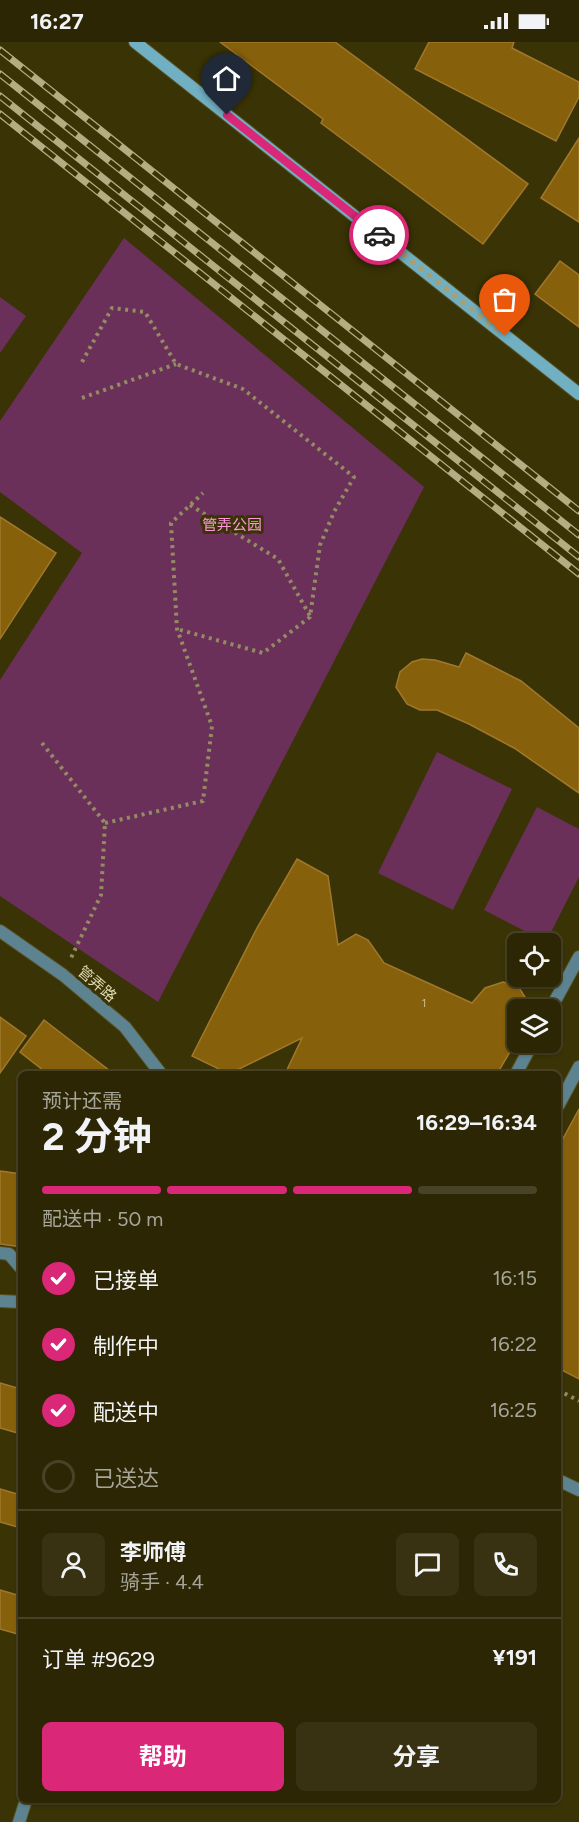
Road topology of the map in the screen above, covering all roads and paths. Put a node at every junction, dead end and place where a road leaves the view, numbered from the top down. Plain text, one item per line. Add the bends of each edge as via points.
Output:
1 (135, 42) edge
2 (82, 362) dead end
3 (176, 364) junction
4 (579, 394) edge
5 (82, 398) dead end
6 (203, 493) dead end
7 (190, 505) junction
8 (310, 617) junction
9 (177, 629) junction
10 (42, 743) dead end
11 (105, 823) junction
12 (0, 931) edge
13 (579, 957) edge
14 (63, 975) junction
15 (556, 999) edge
16 (527, 1053) edge
17 (579, 1066) edge
18 (159, 1071) edge
19 (518, 1071) edge
20 (561, 1100) edge
21 (0, 1253) edge
22 (18, 1264) edge
23 (0, 1301) edge
24 (18, 1302) edge
25 (561, 1392) edge
26 (579, 1401) edge
27 (561, 1481) edge
28 (579, 1490) edge
29 (25, 1803) edge
30 (19, 1822) edge

1 - 4 main road
2 - 3 path via 112,308 145,312
3 - 5 path
3 - 8 path via 243,389 354,477 320,545
6 - 7 path
7 - 8 path via 278,559
7 - 9 path via 171,523
8 - 9 path via 262,653
9 - 11 path via 212,726 203,801
10 - 11 path
11 - 14 path via 101,896
12 - 14 street, 管弄路
13 - 15 street
14 - 18 street, 管弄路 via 124,1027
16 - 19 street
17 - 20 street
21 - 22 street via 9,1254
23 - 24 street
25 - 26 path
27 - 28 street
29 - 30 street

